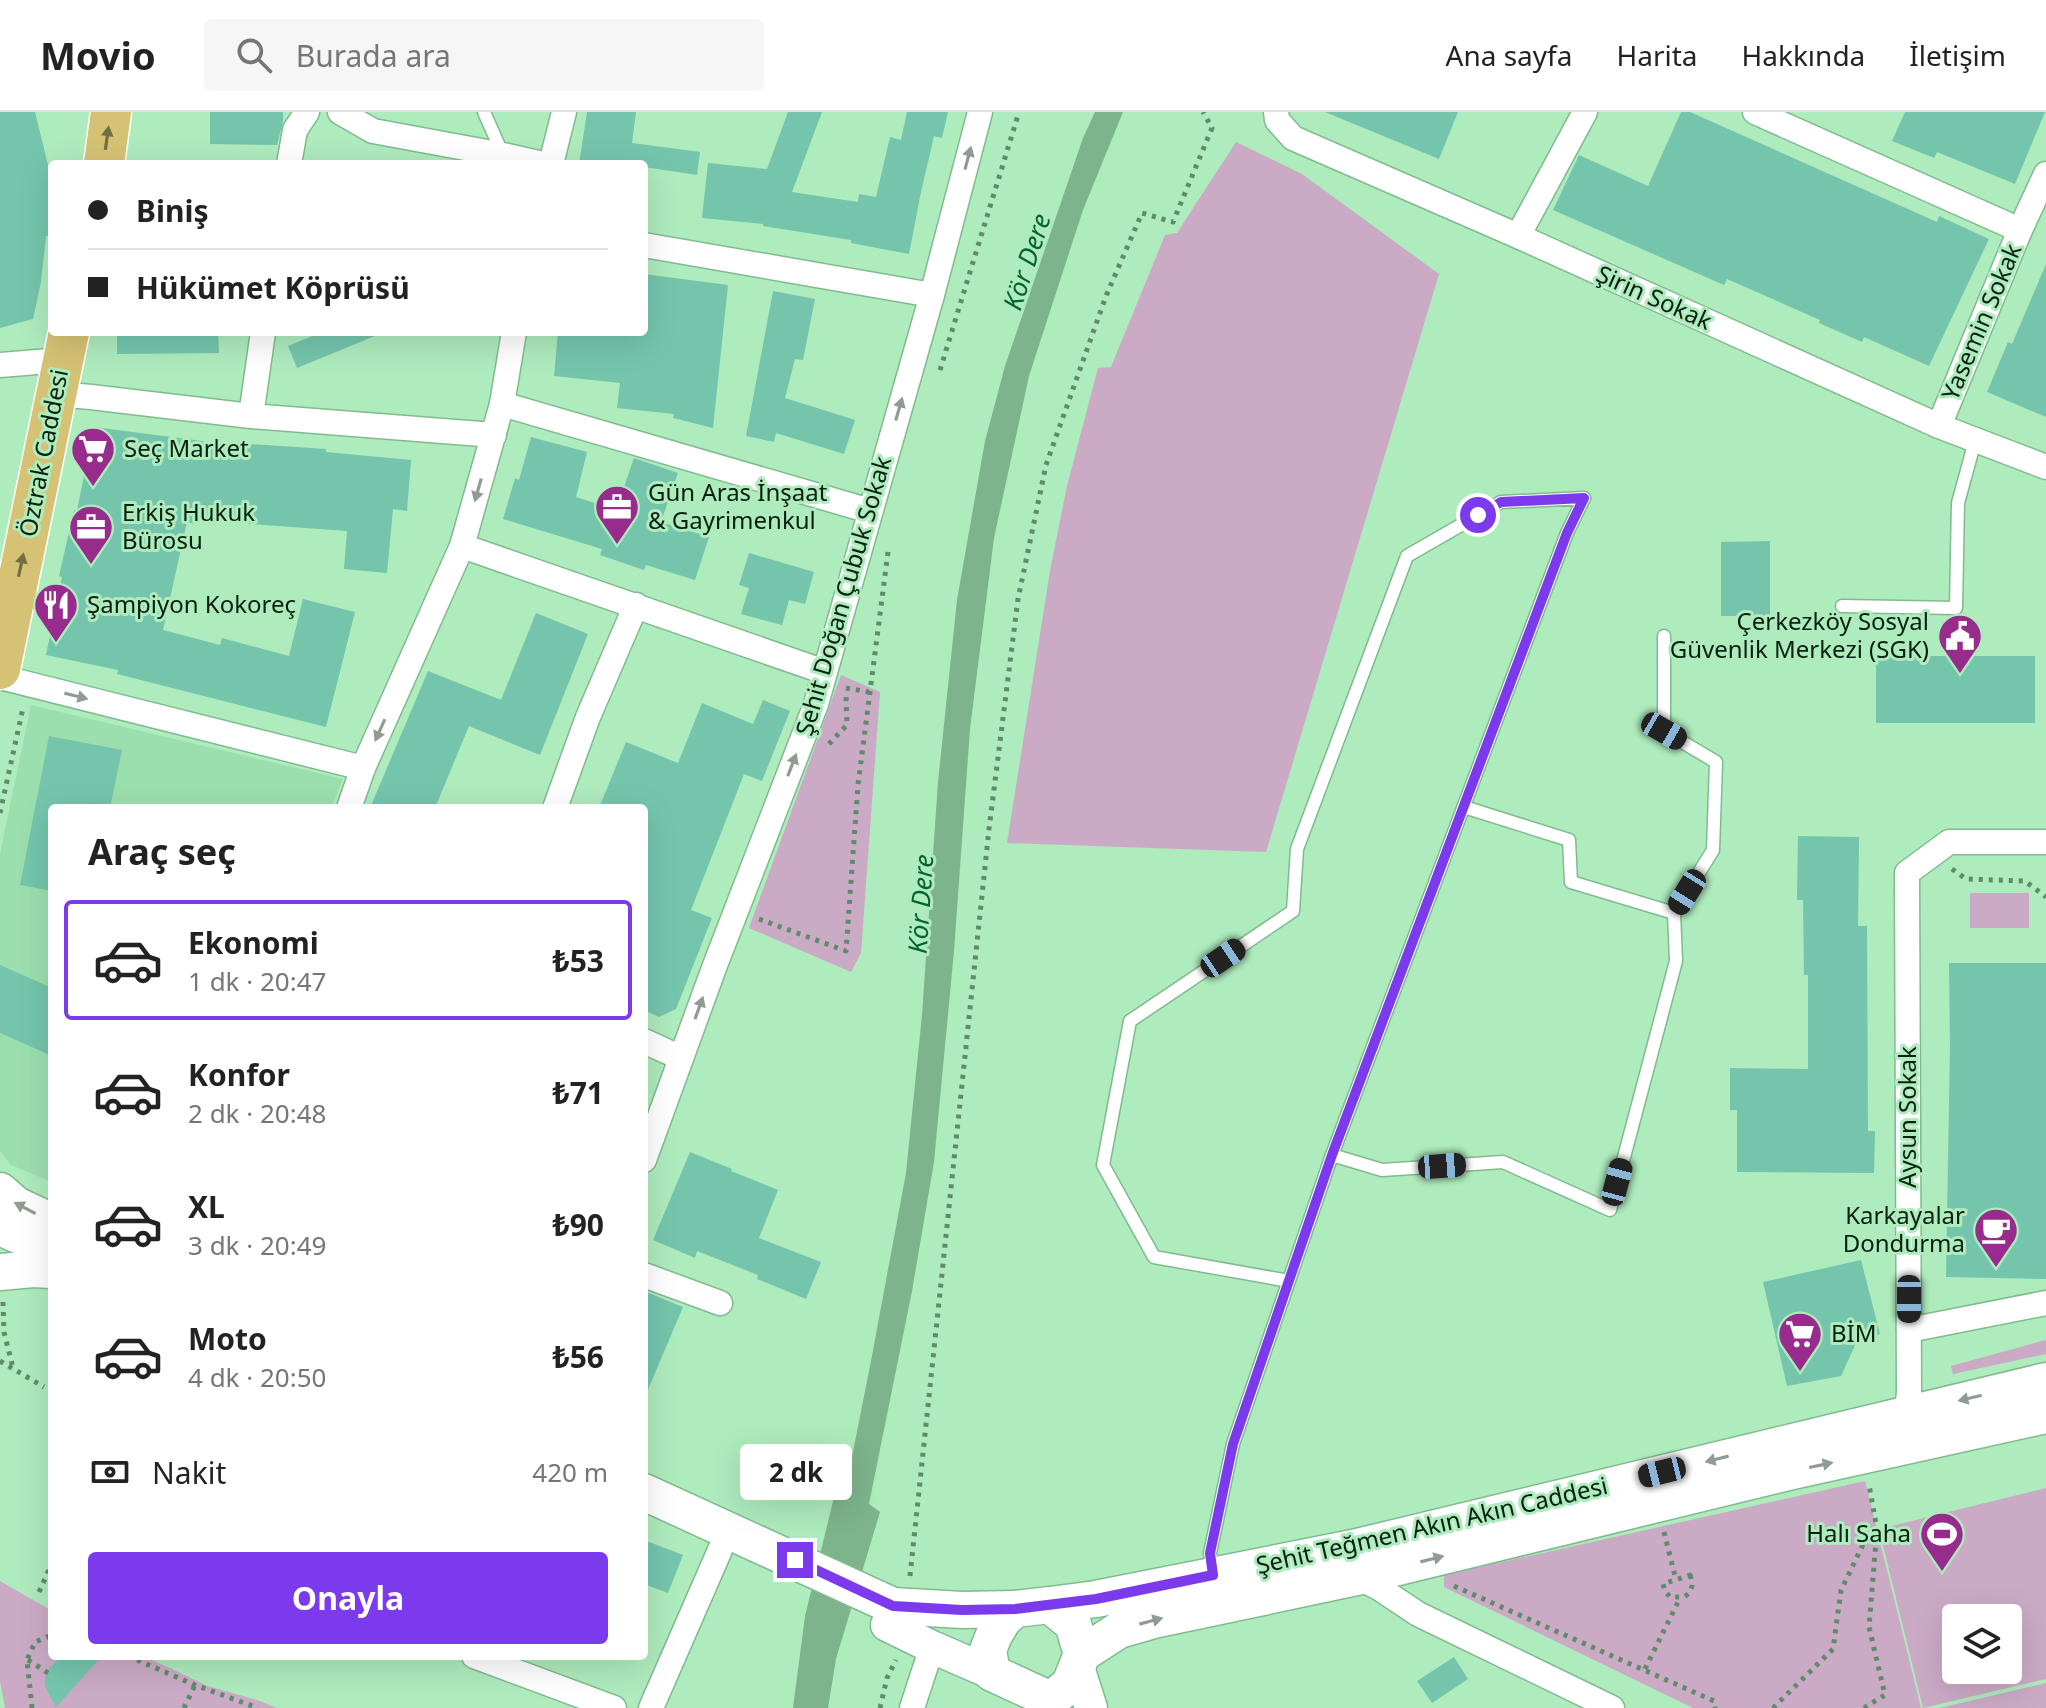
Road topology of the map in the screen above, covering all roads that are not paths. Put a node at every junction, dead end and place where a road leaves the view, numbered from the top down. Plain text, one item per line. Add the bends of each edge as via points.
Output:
1 (111, 112) edge
2 (307, 112) edge
3 (340, 112) edge
4 (484, 112) edge
5 (564, 112) edge
6 (980, 112) edge
7 (1276, 112) edge
8 (1585, 112) edge
9 (1755, 112) edge
10 (503, 155) junction
11 (105, 160) edge
12 (290, 160) edge
13 (525, 160) edge
14 (552, 160) edge
15 (2046, 174) edge
16 (2020, 230) junction
17 (1518, 236) junction
18 (648, 246) edge
19 (932, 295) junction
20 (262, 336) edge
21 (513, 336) edge
22 (66, 344) edge
23 (0, 365) edge
24 (56, 394) junction
25 (502, 404) junction
26 (251, 416) junction
27 (1939, 426) junction
28 (494, 435) junction
29 (1975, 441) junction
30 (2046, 467) edge
31 (870, 511) junction
32 (462, 546) junction
33 (636, 605) junction
34 (1842, 606) dead end
35 (1664, 636) dead end
36 (0, 669) edge
37 (825, 672) junction
38 (0, 677) edge
39 (363, 768) junction
40 (350, 804) edge
41 (556, 804) edge
42 (1464, 807) junction
43 (2046, 842) edge
44 (1674, 913) junction
45 (648, 1043) edge
46 (681, 1058) junction
47 (648, 1149) edge
48 (1332, 1155) junction
49 (0, 1191) edge
50 (48, 1220) edge
51 (0, 1227) edge
52 (48, 1248) edge
53 (48, 1270) edge
54 (648, 1276) edge
55 (1289, 1281) junction
56 (2, 1285) edge
57 (720, 1303) dead end
58 (2046, 1303) edge
59 (1909, 1330) junction
60 (2046, 1381) edge
61 (1907, 1413) junction
62 (2046, 1415) edge
63 (648, 1494) edge
64 (648, 1518) edge
65 (720, 1550) junction
66 (767, 1559) junction
67 (1213, 1575) junction
68 (1357, 1577) junction
69 (1032, 1607) junction
70 (896, 1619) junction
71 (932, 1647) junction
72 (485, 1660) edge
73 (1080, 1661) junction
74 (992, 1673) junction
75 (1059, 1704) edge
76 (614, 1708) edge
77 (651, 1708) edge
78 (912, 1708) edge
79 (1091, 1708) edge
80 (1612, 1708) edge

11 -> 1 main road
2 - 12 street via 295,130
3 - 10 street via 373,131
4 - 10 lane
5 - 14 street
19 -> 6 street, Şehit Doğan Çubuk Sokak
7 - 17 street, Şirin Sokak via 1293,138
8 - 17 street
9 - 16 street
10 - 13 street
15 - 16 street, Yasemin Sokak
16 - 27 street, Yasemin Sokak
17 - 27 street, Şirin Sokak
18 - 19 street
31 -> 19 street, Şehit Doğan Çubuk Sokak
20 - 26 street
21 - 25 street
22 - 23 street via 49,361
22 - 24 main road, Öztrak Caddesi
24 - 26 street
36 -> 24 main road, Öztrak Caddesi
25 - 28 street
25 - 31 street
26 - 28 street
27 - 29 street, Şirin Sokak
28 -> 32 street
29 - 30 street, Şirin Sokak
29 - 34 lane via 1958,503 1956,608
31 - 37 street, Şehit Doğan Çubuk Sokak
32 - 33 street
32 -> 39 street
33 - 37 street
33 - 41 street
35 - 44 lane via 1664,731 1716,762 1713,850
46 -> 37 street, Şehit Doğan Çubuk Sokak
38 -> 39 street
39 - 40 street
42 - 44 lane via 1569,840 1571,882
42 - 48 lane
42 - 55 lane via 1584,498 1501,502 1407,556 1297,849 1293,911 1130,1021 1103,1165 1154,1257
43 - 59 street, Aysun Sokak via 1940,848 1907,873
44 - 48 lane via 1676,961 1610,1210 1503,1162 1382,1170
45 - 46 street
46 - 47 street, Şehit Doğan Çubuk Sokak
48 - 55 lane
50 -> 49 main road
51 - 52 main road
53 - 56 main road via 33,1269
54 - 57 street
55 - 67 lane via 1233,1444 1210,1553
58 - 59 street
59 - 61 street, Aysun Sokak
60 -> 61 main road, Şehit Teğmen Akın Akın Caddesi
61 -> 67 main road, Şehit Teğmen Akın Akın Caddesi via 1353,1548
68 -> 62 main road, Şehit Teğmen Akın Akın Caddesi
63 - 66 main road
64 - 65 main road
65 - 66 main road
65 - 77 street
66 - 70 main road
67 - 69 main road, Şehit Teğmen Akın Akın Caddesi
73 -> 68 main road, Şehit Teğmen Akın Akın Caddesi via 1119,1630
68 - 80 street via 1418,1614
69 - 70 main road, Şehit Teğmen Akın Akın Caddesi
69 - 73 main road via 1073,1624
69 - 74 main road via 1003,1620 988,1650
70 - 71 street
71 - 74 street
71 - 78 street
72 - 76 street
73 - 75 main road
73 - 79 street
74 - 75 main road

